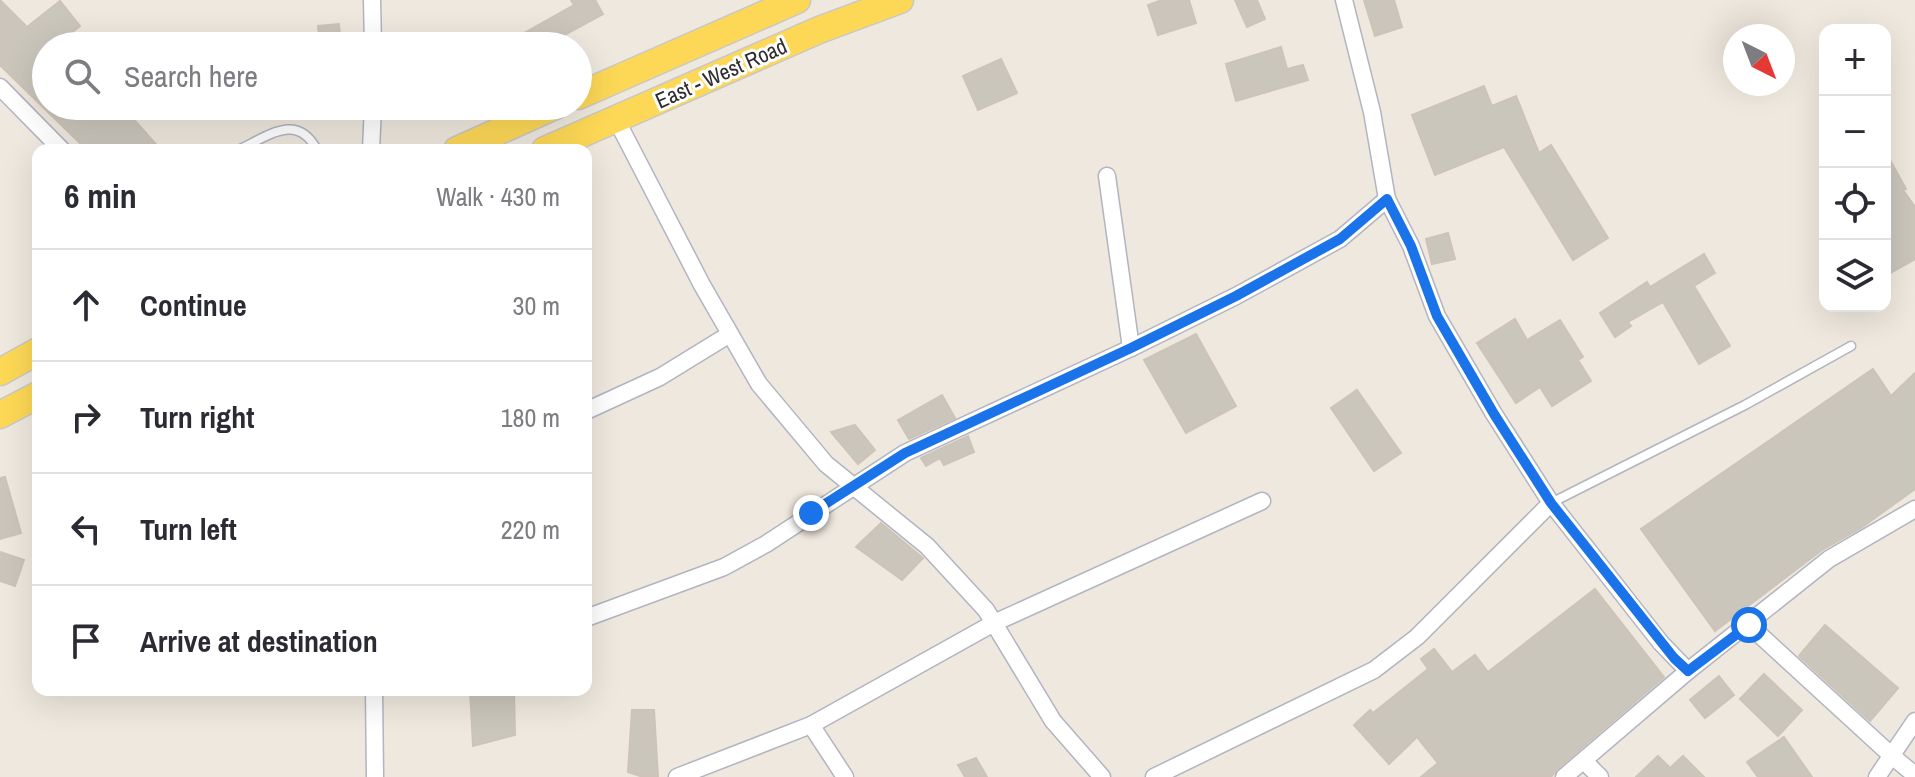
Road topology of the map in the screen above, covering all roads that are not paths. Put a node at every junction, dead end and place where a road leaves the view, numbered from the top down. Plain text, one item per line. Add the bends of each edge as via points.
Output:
1 (372, 0) edge
2 (797, 0) edge
3 (900, 0) edge
4 (1344, 0) edge
5 (373, 32) edge
6 (0, 87) edge
7 (592, 90) edge
8 (616, 119) junction
9 (32, 120) edge
10 (32, 120) edge
11 (372, 120) edge
12 (524, 120) edge
13 (56, 144) edge
14 (251, 144) edge
15 (314, 144) edge
16 (371, 144) edge
17 (470, 144) edge
18 (559, 144) edge
19 (1107, 176) dead end
20 (1387, 199) junction
21 (730, 334) junction
22 (1851, 346) dead end
23 (1131, 348) junction
24 (32, 354) edge
25 (0, 372) edge
26 (32, 398) edge
27 (592, 408) edge
28 (0, 415) edge
29 (852, 485) junction
30 (1262, 501) dead end
31 (1551, 503) junction
32 (1915, 509) edge
33 (592, 616) edge
34 (994, 623) junction
35 (1749, 625) junction
36 (1688, 671) junction
37 (374, 696) edge
38 (1915, 721) edge
39 (811, 725) junction
40 (1892, 756) junction
41 (1584, 761) junction
42 (1915, 775) edge
43 (375, 777) edge
44 (677, 777) edge
45 (845, 777) edge
46 (1102, 777) edge
47 (1154, 777) edge
48 (1564, 777) edge
49 (1600, 777) edge
50 (1877, 777) edge

1 - 5 street
2 - 7 main road, East - West Road
3 - 8 main road, East - West Road
4 - 20 street
6 - 9 street
8 - 18 main road, East - West Road
8 - 21 street
10 - 13 street
11 - 16 street
12 - 17 main road
14 - 15 lane via 287,128 301,130
19 - 23 street
20 - 23 street via 1340,239
20 - 31 street via 1437,316
21 - 27 street via 660,377
21 - 29 street via 759,384 826,464
22 - 31 lane
23 - 29 street via 905,453
24 - 25 main road
26 - 28 main road
29 - 33 street via 724,567
29 - 34 street via 927,546
30 - 34 street
31 - 36 street
31 - 47 street via 1417,637 1374,670
32 - 35 street via 1829,559
34 - 39 street
34 - 46 street via 1053,721
35 - 36 street
35 - 40 street
36 - 41 street
37 - 43 street
38 - 40 street
39 - 44 street
39 - 45 street
40 - 42 street
40 - 50 street
41 - 48 street
41 - 49 street

